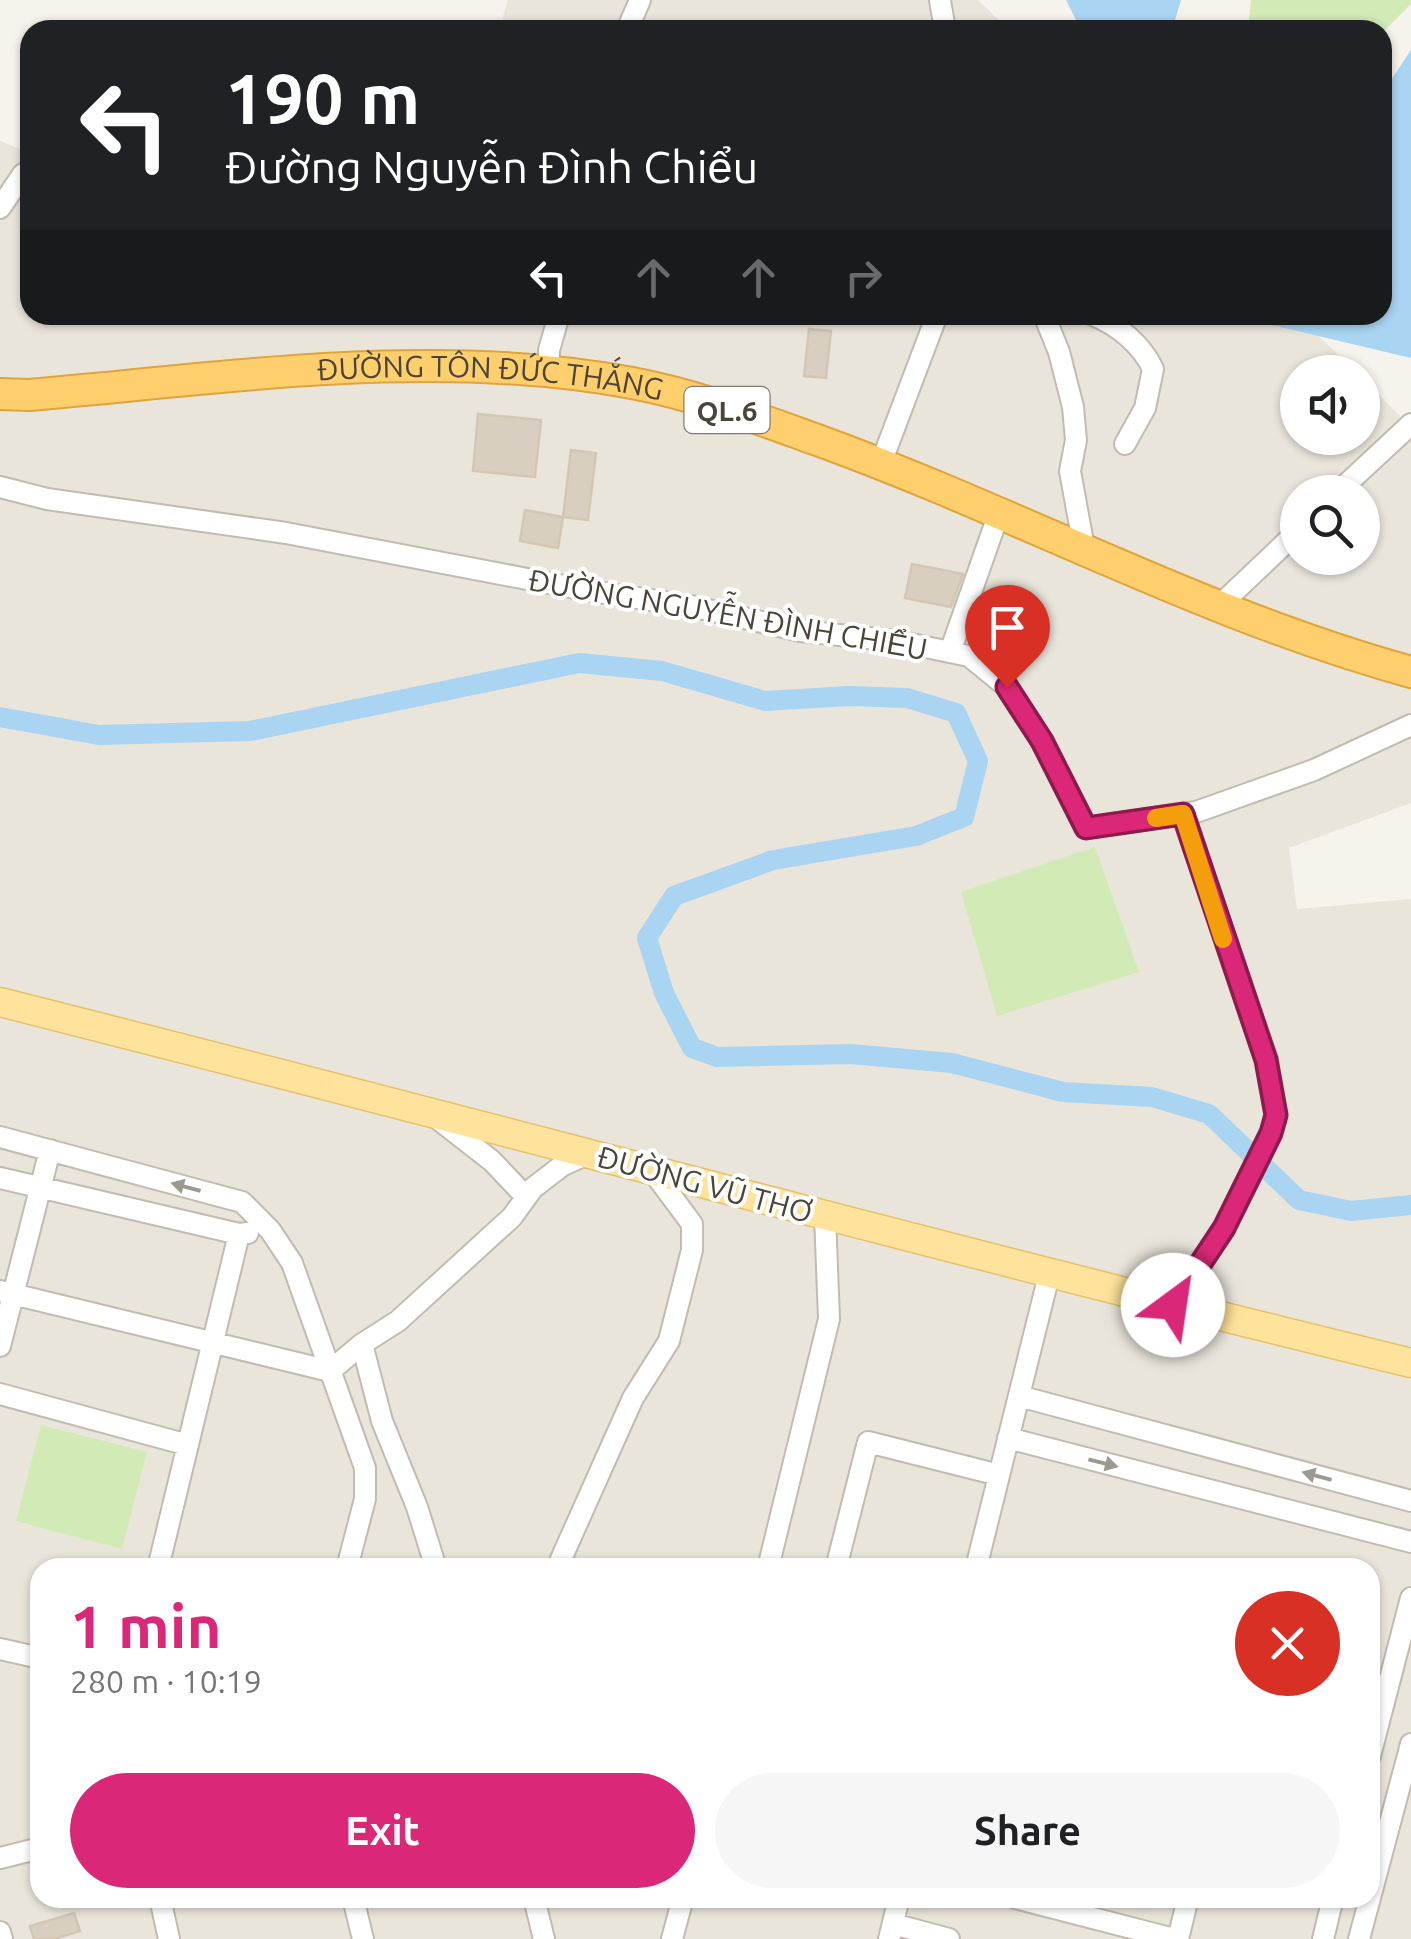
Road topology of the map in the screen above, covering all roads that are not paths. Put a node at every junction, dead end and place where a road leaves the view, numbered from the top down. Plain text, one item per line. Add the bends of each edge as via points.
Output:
1 (20, 180) edge
2 (0, 208) edge
3 (555, 325) edge
4 (933, 325) edge
5 (1048, 325) edge
6 (1112, 325) edge
7 (549, 370) junction
8 (0, 394) edge
9 (1411, 424) edge
10 (1125, 444) dead end
11 (881, 464) junction
12 (1356, 475) edge
13 (0, 486) edge
14 (998, 513) junction
15 (1084, 548) junction
16 (1280, 548) edge
17 (1219, 606) junction
18 (950, 652) junction
19 (1411, 672) edge
20 (1411, 725) edge
21 (1183, 814) junction
22 (0, 1002) edge
23 (428, 1110) junction
24 (0, 1137) edge
25 (50, 1150) junction
26 (590, 1153) junction
27 (651, 1169) junction
28 (0, 1178) edge
29 (42, 1188) junction
30 (526, 1197) junction
31 (825, 1216) junction
32 (270, 1230) junction
33 (239, 1234) junction
34 (1049, 1275) junction
35 (7, 1293) edge
36 (1173, 1305) junction
37 (213, 1342) junction
38 (362, 1344) junction
39 (0, 1346) edge
40 (1411, 1364) edge
41 (330, 1370) junction
42 (0, 1394) edge
43 (1019, 1396) junction
44 (1008, 1438) junction
45 (188, 1445) junction
46 (999, 1474) junction
47 (1411, 1501) edge
48 (1411, 1542) edge
49 (160, 1558) edge
50 (350, 1558) edge
51 (433, 1558) edge
52 (561, 1558) edge
53 (770, 1558) edge
54 (839, 1558) edge
55 (978, 1558) edge
56 (1411, 1598) edge
57 (0, 1649) edge
58 (30, 1656) edge
59 (1380, 1678) edge
60 (1411, 1744) edge
61 (30, 1850) edge
62 (0, 1858) edge
63 (1380, 1863) edge
64 (162, 1908) edge
65 (355, 1908) edge
66 (536, 1908) edge
67 (680, 1908) edge
68 (1080, 1908) edge
69 (1185, 1908) edge
70 (1331, 1908) edge
71 (1368, 1908) edge
72 (0, 1932) edge
73 (891, 1932) edge
74 (2, 1939) edge
75 (169, 1939) edge
76 (363, 1939) edge
77 (544, 1939) edge
78 (672, 1939) edge
79 (949, 1939) edge
80 (1176, 1939) edge
81 (1323, 1939) edge
82 (1360, 1939) edge

1 - 2 street
3 - 7 street
4 - 11 street
5 - 15 street via 1073,407 1070,471
6 - 10 street via 1153,369 1145,408
7 - 8 highway, ĐƯỜNG TÔN ĐỨC THẮNG / QL.6 via 385,367
7 - 11 highway, ĐƯỜNG TÔN ĐỨC THẮNG / QL.6 via 636,384
9 - 12 street
11 - 14 highway, ĐƯỜNG TÔN ĐỨC THẮNG / QL.6
13 - 18 street, ĐƯỜNG NGUYỄN ĐÌNH CHIỂU
14 - 15 highway, ĐƯỜNG TÔN ĐỨC THẮNG / QL.6
14 - 18 street
15 - 17 highway, ĐƯỜNG TÔN ĐỨC THẮNG / QL.6
16 - 17 street
17 - 19 highway, ĐƯỜNG TÔN ĐỨC THẮNG / QL.6
18 - 21 street, ĐƯỜNG NGUYỄN ĐÌNH CHIỂU via 969,656 1007,687 1086,828
20 - 21 street, ĐƯỜNG NGUYỄN ĐÌNH CHIỂU via 1314,770
21 - 36 street via 1266,1060 1276,1115 1224,1228
22 - 23 main road, ĐƯỜNG VŨ THƠ
23 - 26 main road, ĐƯỜNG VŨ THƠ
23 - 30 street
24 - 25 street
25 - 29 street
32 -> 25 street via 242,1202
26 - 27 main road, ĐƯỜNG VŨ THƠ
26 - 30 street
27 - 31 main road, ĐƯỜNG VŨ THƠ
27 - 52 street via 692,1224 692,1250 670,1340 632,1398
28 - 29 street
29 - 33 street
29 - 35 street
30 - 38 street via 398,1322
31 - 34 main road, ĐƯỜNG VŨ THƠ
31 - 53 street via 828,1319
32 - 33 street
32 - 41 street via 292,1263
33 - 37 street
34 - 36 main road, ĐƯỜNG VŨ THƠ
34 - 43 street
35 - 37 street
35 - 39 street
36 - 40 main road, ĐƯỜNG VŨ THƠ
37 - 41 street
37 - 45 street
38 - 41 street
38 - 51 street via 382,1421
41 - 50 street via 365,1468 365,1499
42 - 45 street
43 - 44 street
47 -> 43 street
44 - 46 street
44 -> 48 street
45 - 49 street
46 - 54 street via 868,1442
46 - 55 street
56 - 59 street
57 - 58 street
60 - 63 street
61 - 62 street
64 - 75 street
65 - 76 street
66 - 77 street
67 - 78 street
68 - 80 street
69 - 80 street
70 - 81 street
71 - 82 street
72 - 74 street
73 - 79 street

